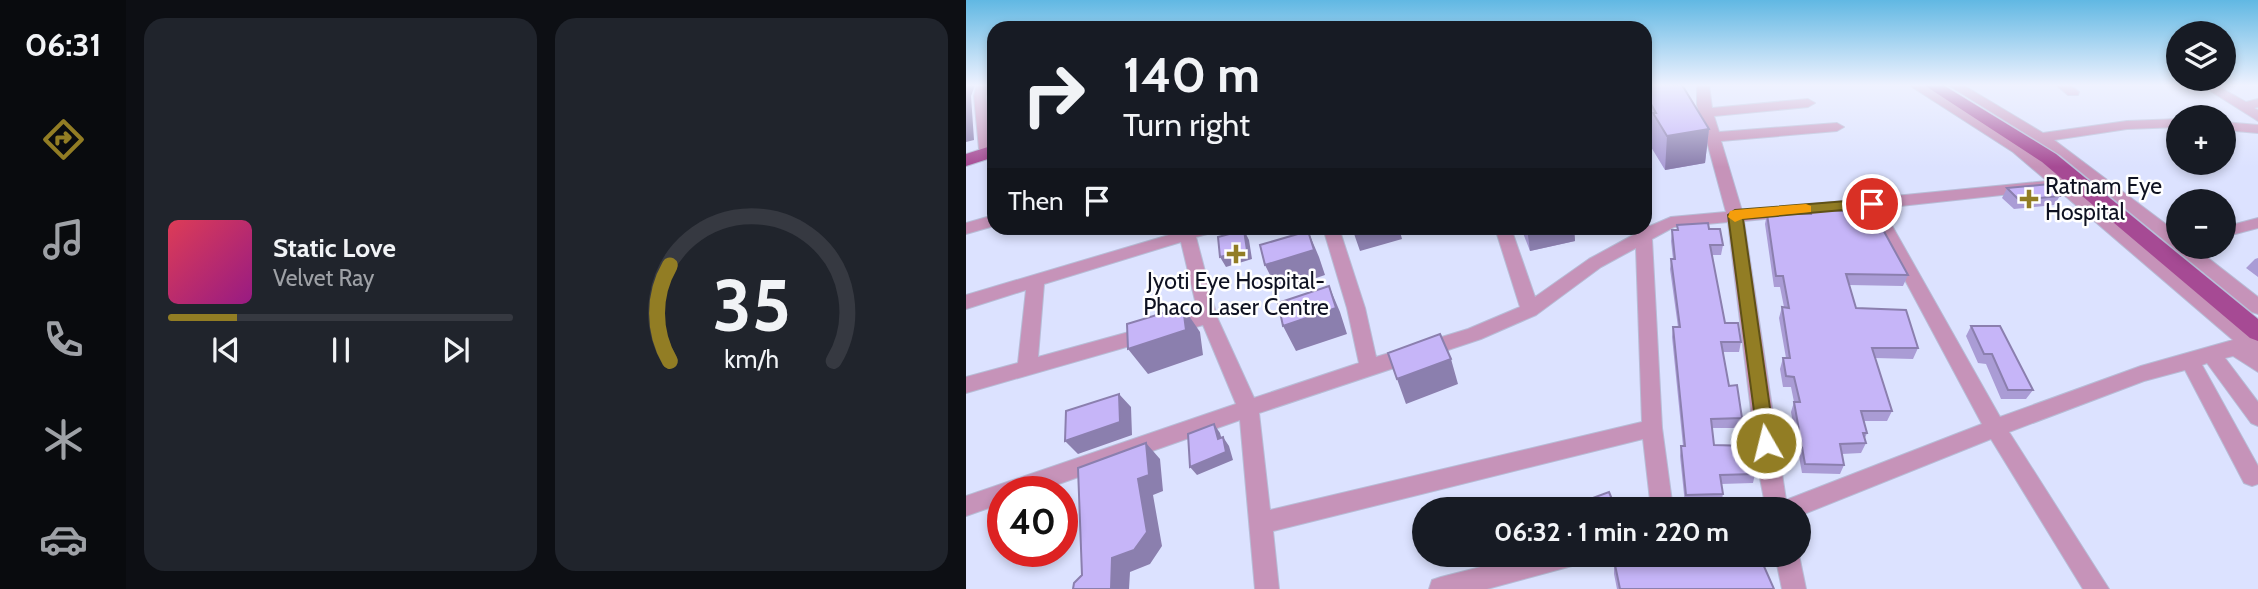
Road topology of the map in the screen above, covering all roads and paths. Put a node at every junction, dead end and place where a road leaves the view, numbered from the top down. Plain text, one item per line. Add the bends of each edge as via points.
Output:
1 (983, 112) edge
2 (1705, 112) edge
3 (1959, 112) edge
4 (1977, 112) edge
5 (1991, 112) edge
6 (2001, 112) edge
7 (2166, 123) edge
8 (1837, 127) dead end
9 (2236, 127) edge
10 (2258, 129) edge
11 (987, 130) edge
12 (2041, 136) junction
13 (1713, 137) junction
14 (987, 150) edge
15 (966, 158) edge
16 (2061, 184) junction
17 (1872, 204) junction
18 (1735, 215) junction
19 (987, 222) edge
20 (2258, 223) edge
21 (1652, 228) edge
22 (966, 229) edge
23 (2236, 229) edge
24 (2166, 233) edge
25 (1172, 235) edge
26 (1188, 235) edge
27 (1333, 235) edge
28 (1505, 235) edge
29 (1638, 235) edge
30 (1644, 235) edge
31 (2198, 259) edge
32 (1036, 282) junction
33 (966, 302) edge
34 (2258, 307) edge
35 (1530, 310) junction
36 (1208, 317) junction
37 (2258, 318) edge
38 (2252, 343) edge
39 (2211, 354) junction
40 (2190, 361) junction
41 (2258, 364) edge
42 (1369, 367) junction
43 (1027, 369) junction
44 (966, 384) edge
45 (1249, 410) junction
46 (2258, 417) edge
47 (1652, 428) junction
48 (1995, 428) junction
49 (1080, 465) junction
50 (1049, 476) edge
51 (2252, 476) dead end
52 (1082, 493) edge
53 (1661, 497) edge
54 (1775, 497) edge
55 (987, 498) edge
56 (1811, 500) edge
57 (966, 506) edge
58 (1262, 523) junction
59 (1526, 567) edge
60 (1789, 567) edge
61 (1267, 589) edge
62 (1441, 589) edge
63 (1794, 589) edge
64 (2097, 589) edge

1 - 11 street
2 - 13 street
3 - 16 street via 2018,149
4 - 38 main road via 2049,158
5 - 37 main road via 2060,155
6 - 12 street
7 - 12 street via 2129,123
8 - 13 street
9 - 10 street
12 - 24 street
13 - 18 street
14 - 15 main road
16 - 17 street
16 - 38 street
17 - 18 street
17 - 48 street
18 - 21 street
18 - 54 street
19 - 22 street
20 - 23 street
25 - 32 street
26 - 36 street
27 - 42 street
28 - 35 street
29 - 35 street
30 - 47 street
31 - 34 street
32 - 33 street
32 - 43 street
35 - 42 street via 1474,334
36 - 43 street
36 - 45 street
38 - 39 street
38 - 41 street
39 - 40 street
39 - 46 street
40 - 48 street via 2141,374
40 - 51 street
42 - 45 street
43 - 44 street
45 - 49 street
45 - 58 street
47 - 53 street
47 - 58 street
48 - 56 street
48 - 64 street
49 - 50 street
49 - 52 street
55 - 57 street
58 - 61 street
59 - 62 street
60 - 63 street

